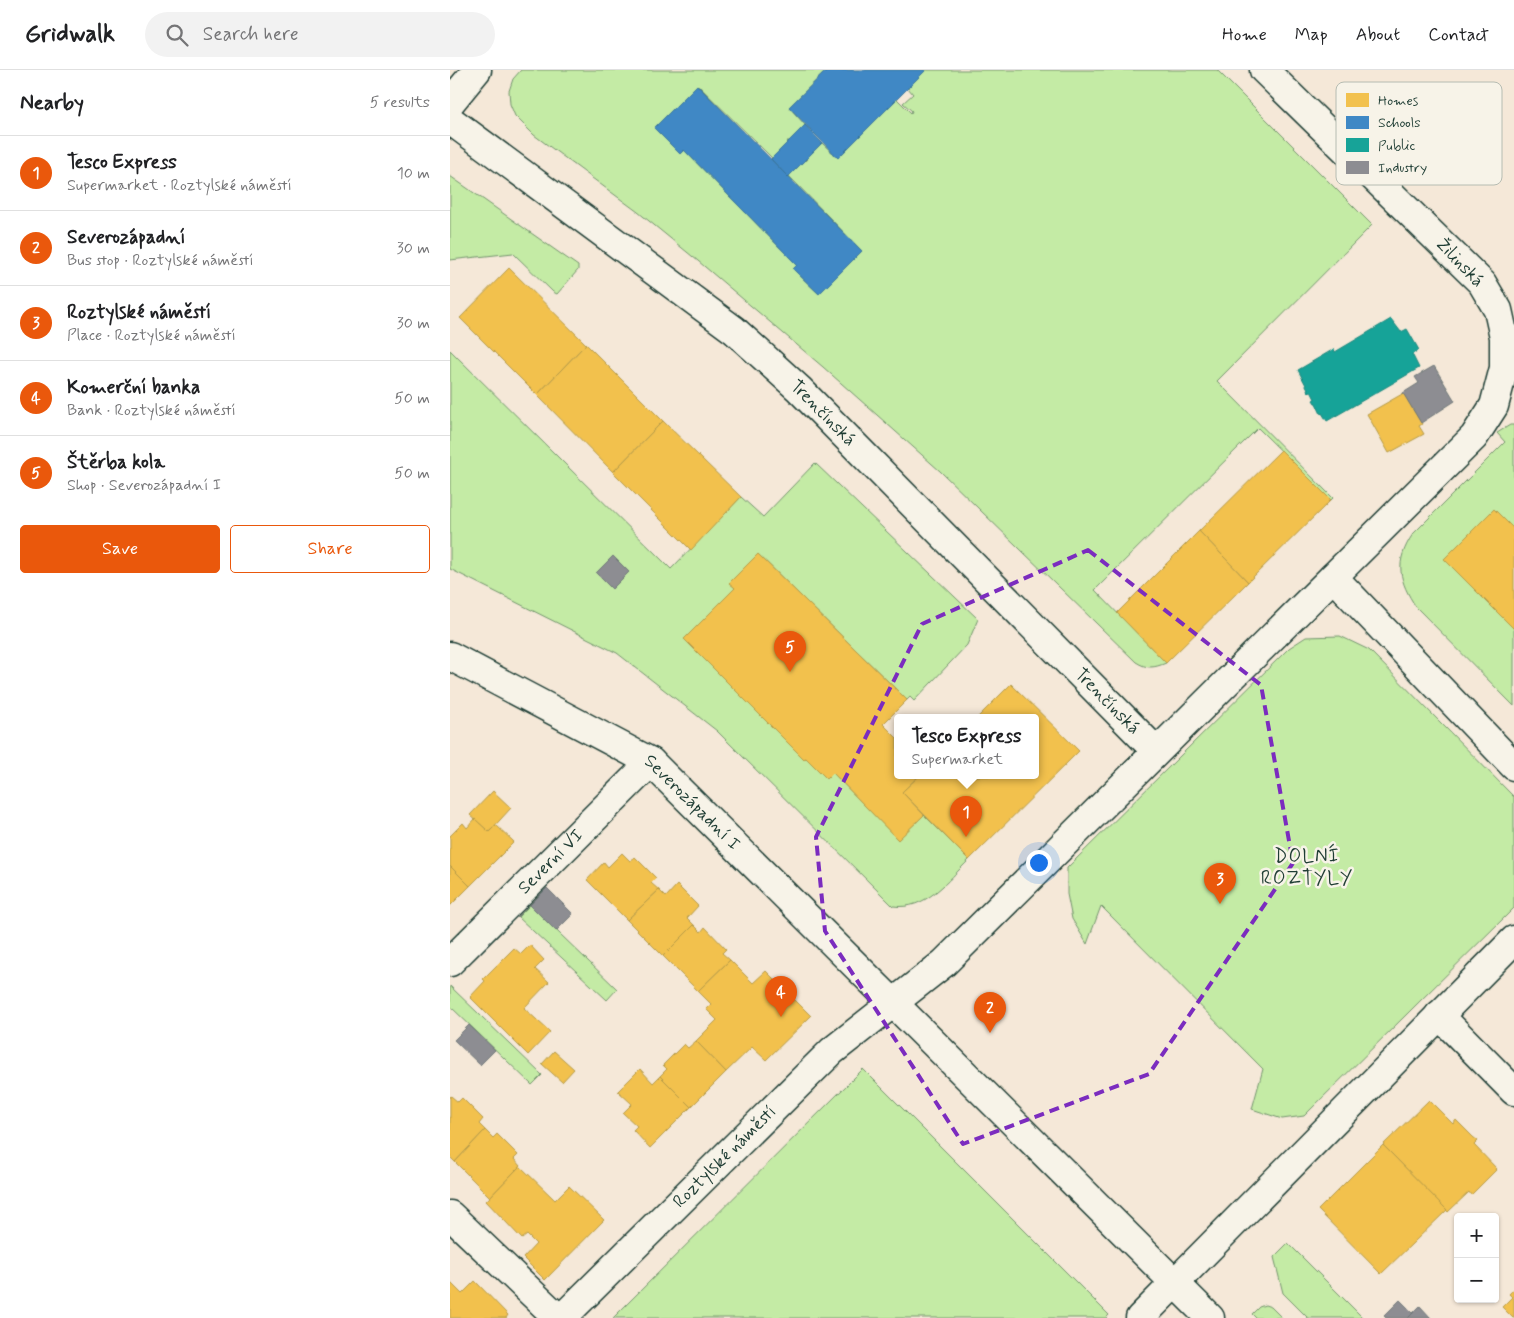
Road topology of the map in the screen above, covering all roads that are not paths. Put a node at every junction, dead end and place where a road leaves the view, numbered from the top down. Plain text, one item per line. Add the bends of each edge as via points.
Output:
1 (477, 70) edge
2 (1264, 70) edge
3 (450, 103) edge
4 (450, 120) edge
5 (1336, 140) edge
6 (1382, 185) edge
7 (1333, 577) junction
8 (450, 656) edge
9 (1156, 751) junction
10 (651, 762) junction
11 (1514, 766) edge
12 (1514, 940) edge
13 (450, 962) edge
14 (894, 1003) junction
15 (1439, 1015) junction
16 (1514, 1091) edge
17 (450, 1215) edge
18 (1174, 1283) junction
19 (558, 1318) edge
20 (562, 1318) edge
21 (1140, 1318) edge
22 (1210, 1318) edge

1 - 3 street
2 - 5 street, Žilinská
4 - 9 street, Trenčínská via 734,330 792,382
6 - 7 street, Žilinská via 1482,283 1498,310 1504,337 1504,368 1494,406 1474,437
7 - 9 street, Roztylské náměstí
7 - 11 street
8 - 10 street, Severozápadní I
9 - 14 street, Roztylské náměstí via 944,962
10 - 13 street, Severní VI
10 - 14 street, Severozápadní I
12 - 15 street
14 - 18 street
14 - 20 street, Roztylské náměstí via 832,1051
15 - 16 street
15 - 18 street
17 - 19 street
18 - 21 street
18 - 22 street

